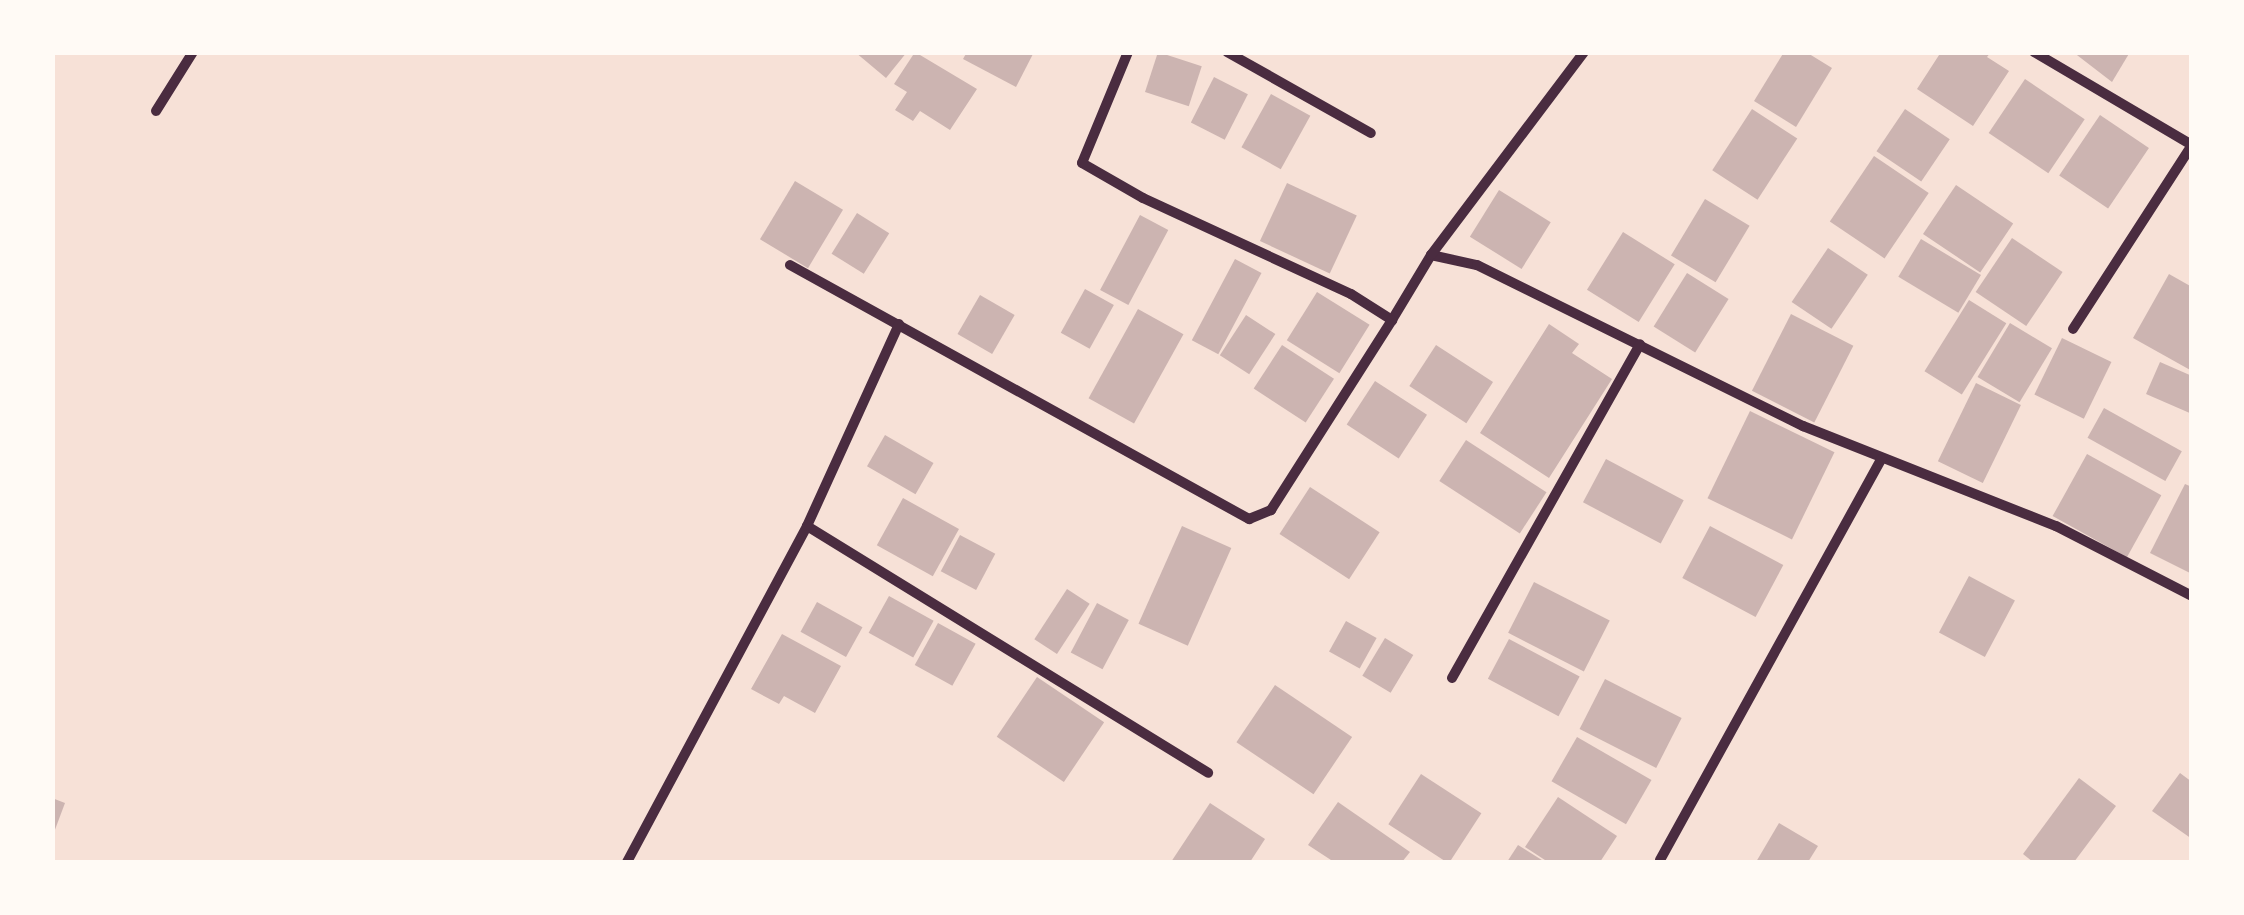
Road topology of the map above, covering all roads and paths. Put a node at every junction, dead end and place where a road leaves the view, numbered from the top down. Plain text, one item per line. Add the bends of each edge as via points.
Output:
1 (194, 52) edge
2 (1128, 52) edge
3 (1227, 52) edge
4 (2034, 52) edge
5 (1581, 53) edge
6 (156, 111) dead end
7 (1372, 133) dead end
8 (1430, 255) junction
9 (790, 265) dead end
10 (1392, 320) junction
11 (900, 324) junction
12 (2073, 329) dead end
13 (1640, 344) junction
14 (1881, 459) junction
15 (807, 526) junction
16 (2192, 596) edge
17 (1452, 678) dead end
18 (1208, 774) dead end
19 (1660, 860) dead end
20 (628, 862) edge

1 - 6 street
2 - 10 street via 1082,163
3 - 7 street
4 - 12 street via 2192,145
5 - 8 street
8 - 10 street
8 - 13 street via 1476,264
9 - 11 street
10 - 11 street via 1271,510 1249,519
11 - 15 street
13 - 14 street
13 - 17 street
14 - 16 street via 2056,526
14 - 19 street
15 - 18 street
15 - 20 street

